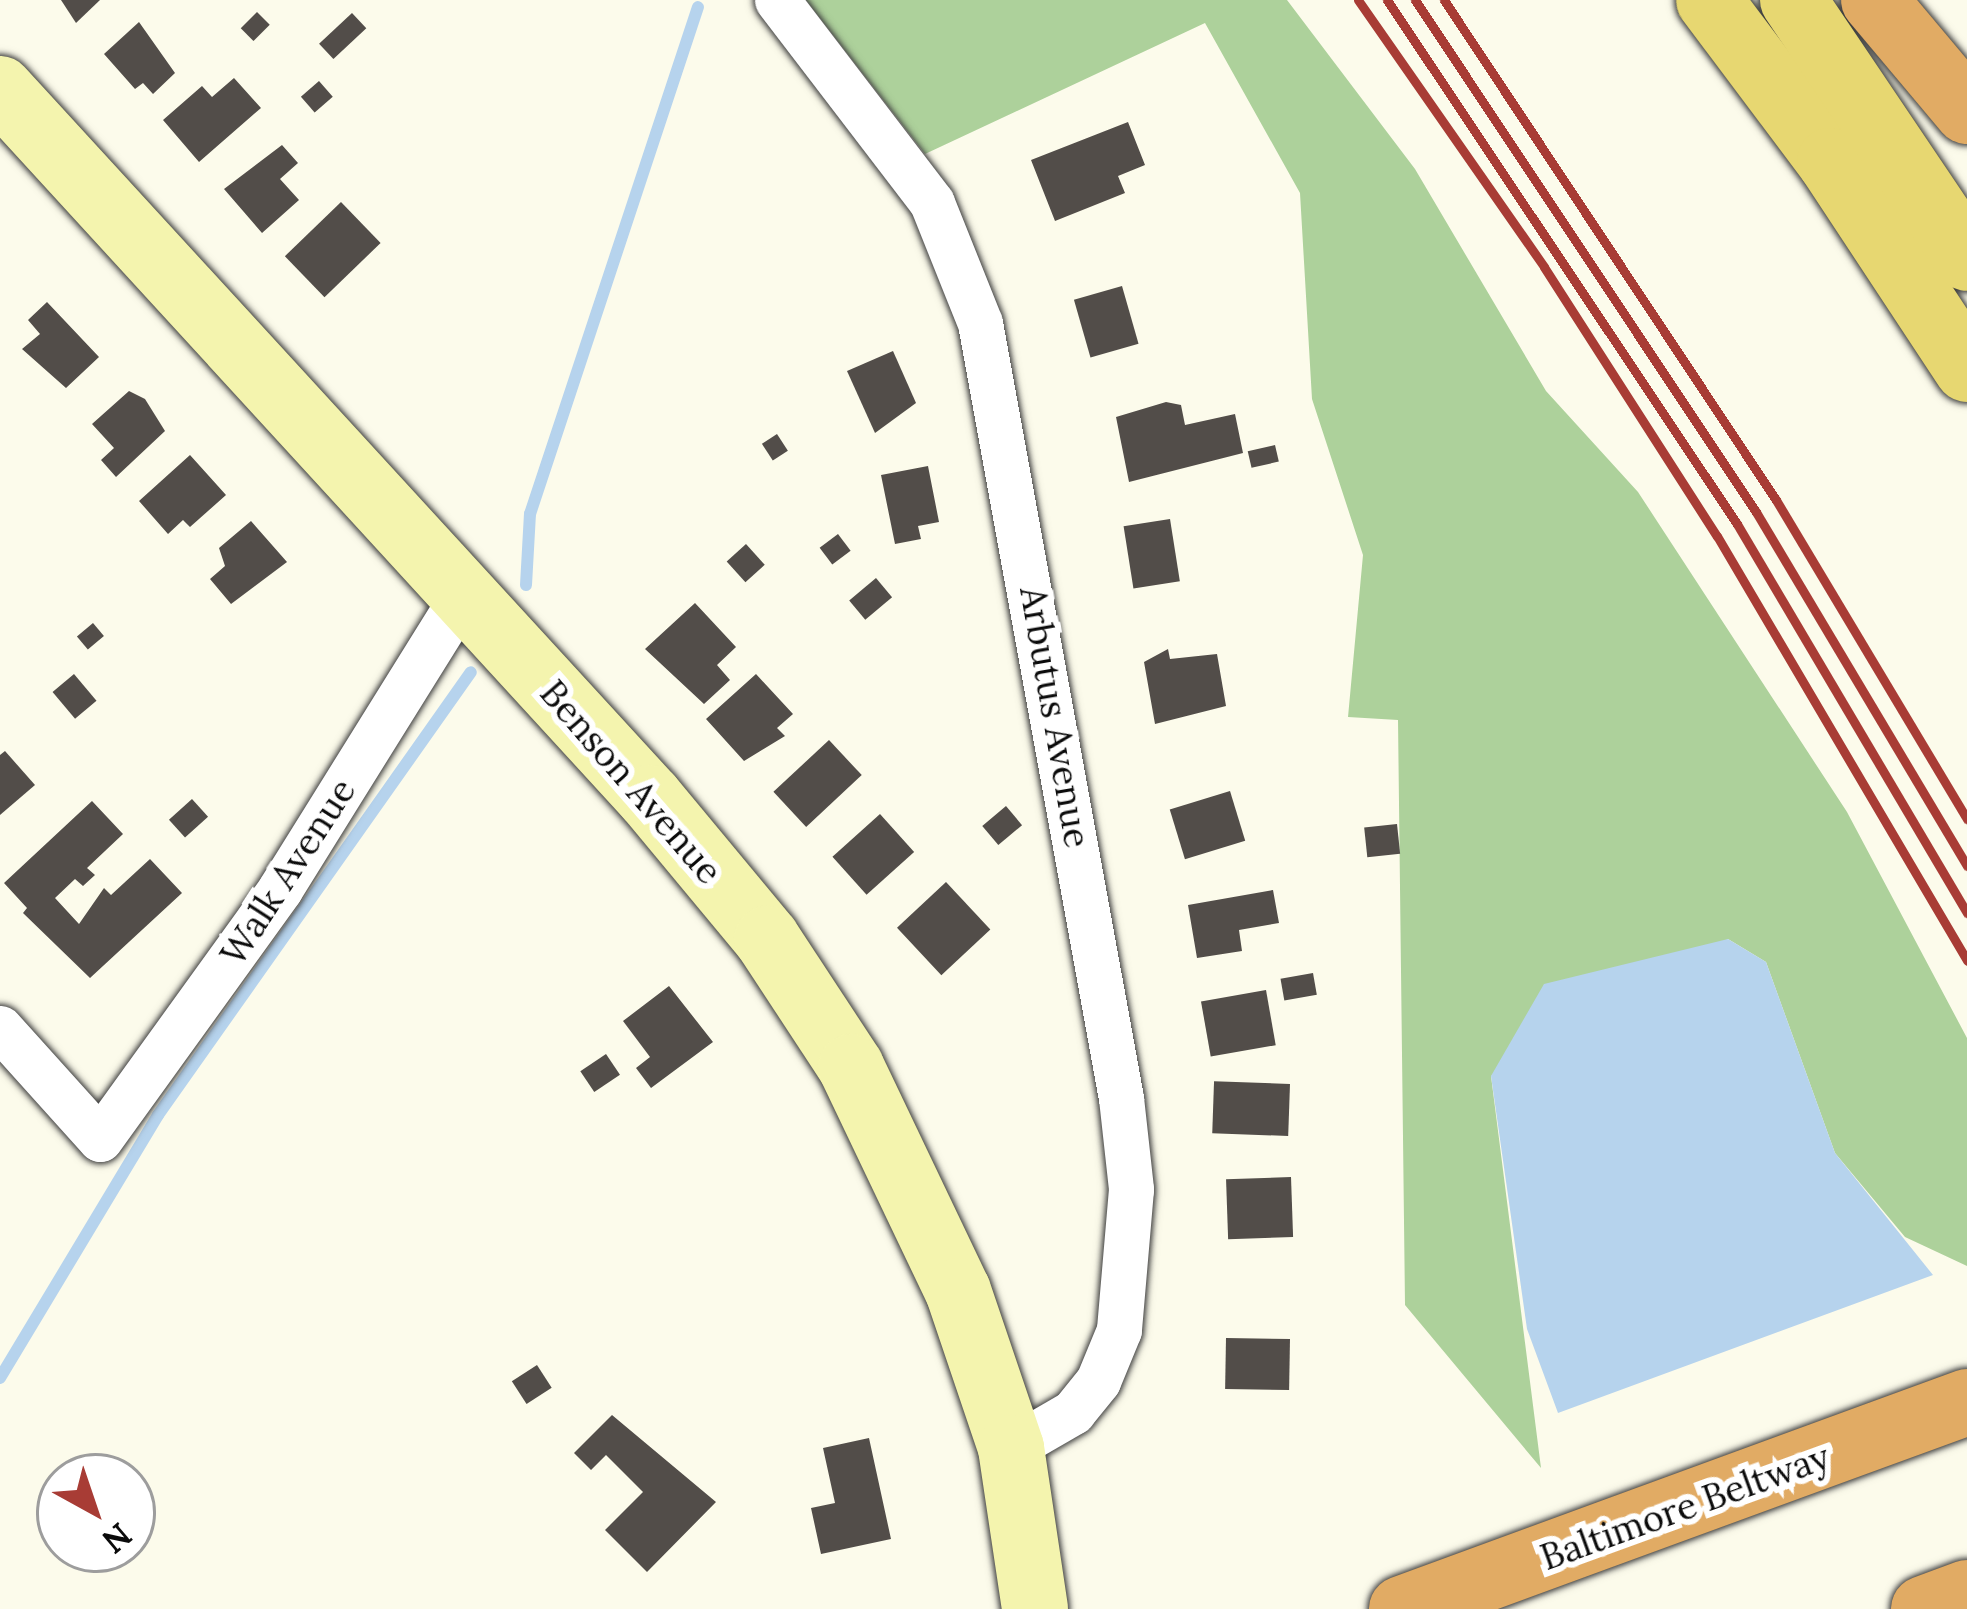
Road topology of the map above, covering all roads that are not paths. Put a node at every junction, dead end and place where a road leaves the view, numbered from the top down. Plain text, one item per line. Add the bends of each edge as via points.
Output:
1 (777, 0) edge
2 (1709, 0) edge
3 (1793, 0) edge
4 (1874, 0) edge
5 (0, 89) edge
6 (1967, 111) edge
7 (1967, 258) edge
8 (1967, 369) edge
9 (463, 595) junction
10 (0, 1028) edge
11 (1967, 1402) edge
12 (1011, 1448) junction
13 (1967, 1593) edge
14 (1035, 1609) edge
15 (1402, 1609) edge
16 (1924, 1609) edge

1 - 12 street, Arbutus Avenue via 932,203 980,323 1121,1098 1131,1189 1119,1330 1098,1381 1072,1412
2 - 8 main road via 1830,161
3 - 7 main road
4 - 6 highway
5 - 9 street, Benson Avenue
9 - 10 street, Walk Avenue via 280,889 100,1139
9 - 12 street, Benson Avenue via 767,939 851,1067 958,1291
11 - 15 highway, Baltimore Beltway
12 - 14 street, Benson Avenue
13 - 16 highway

